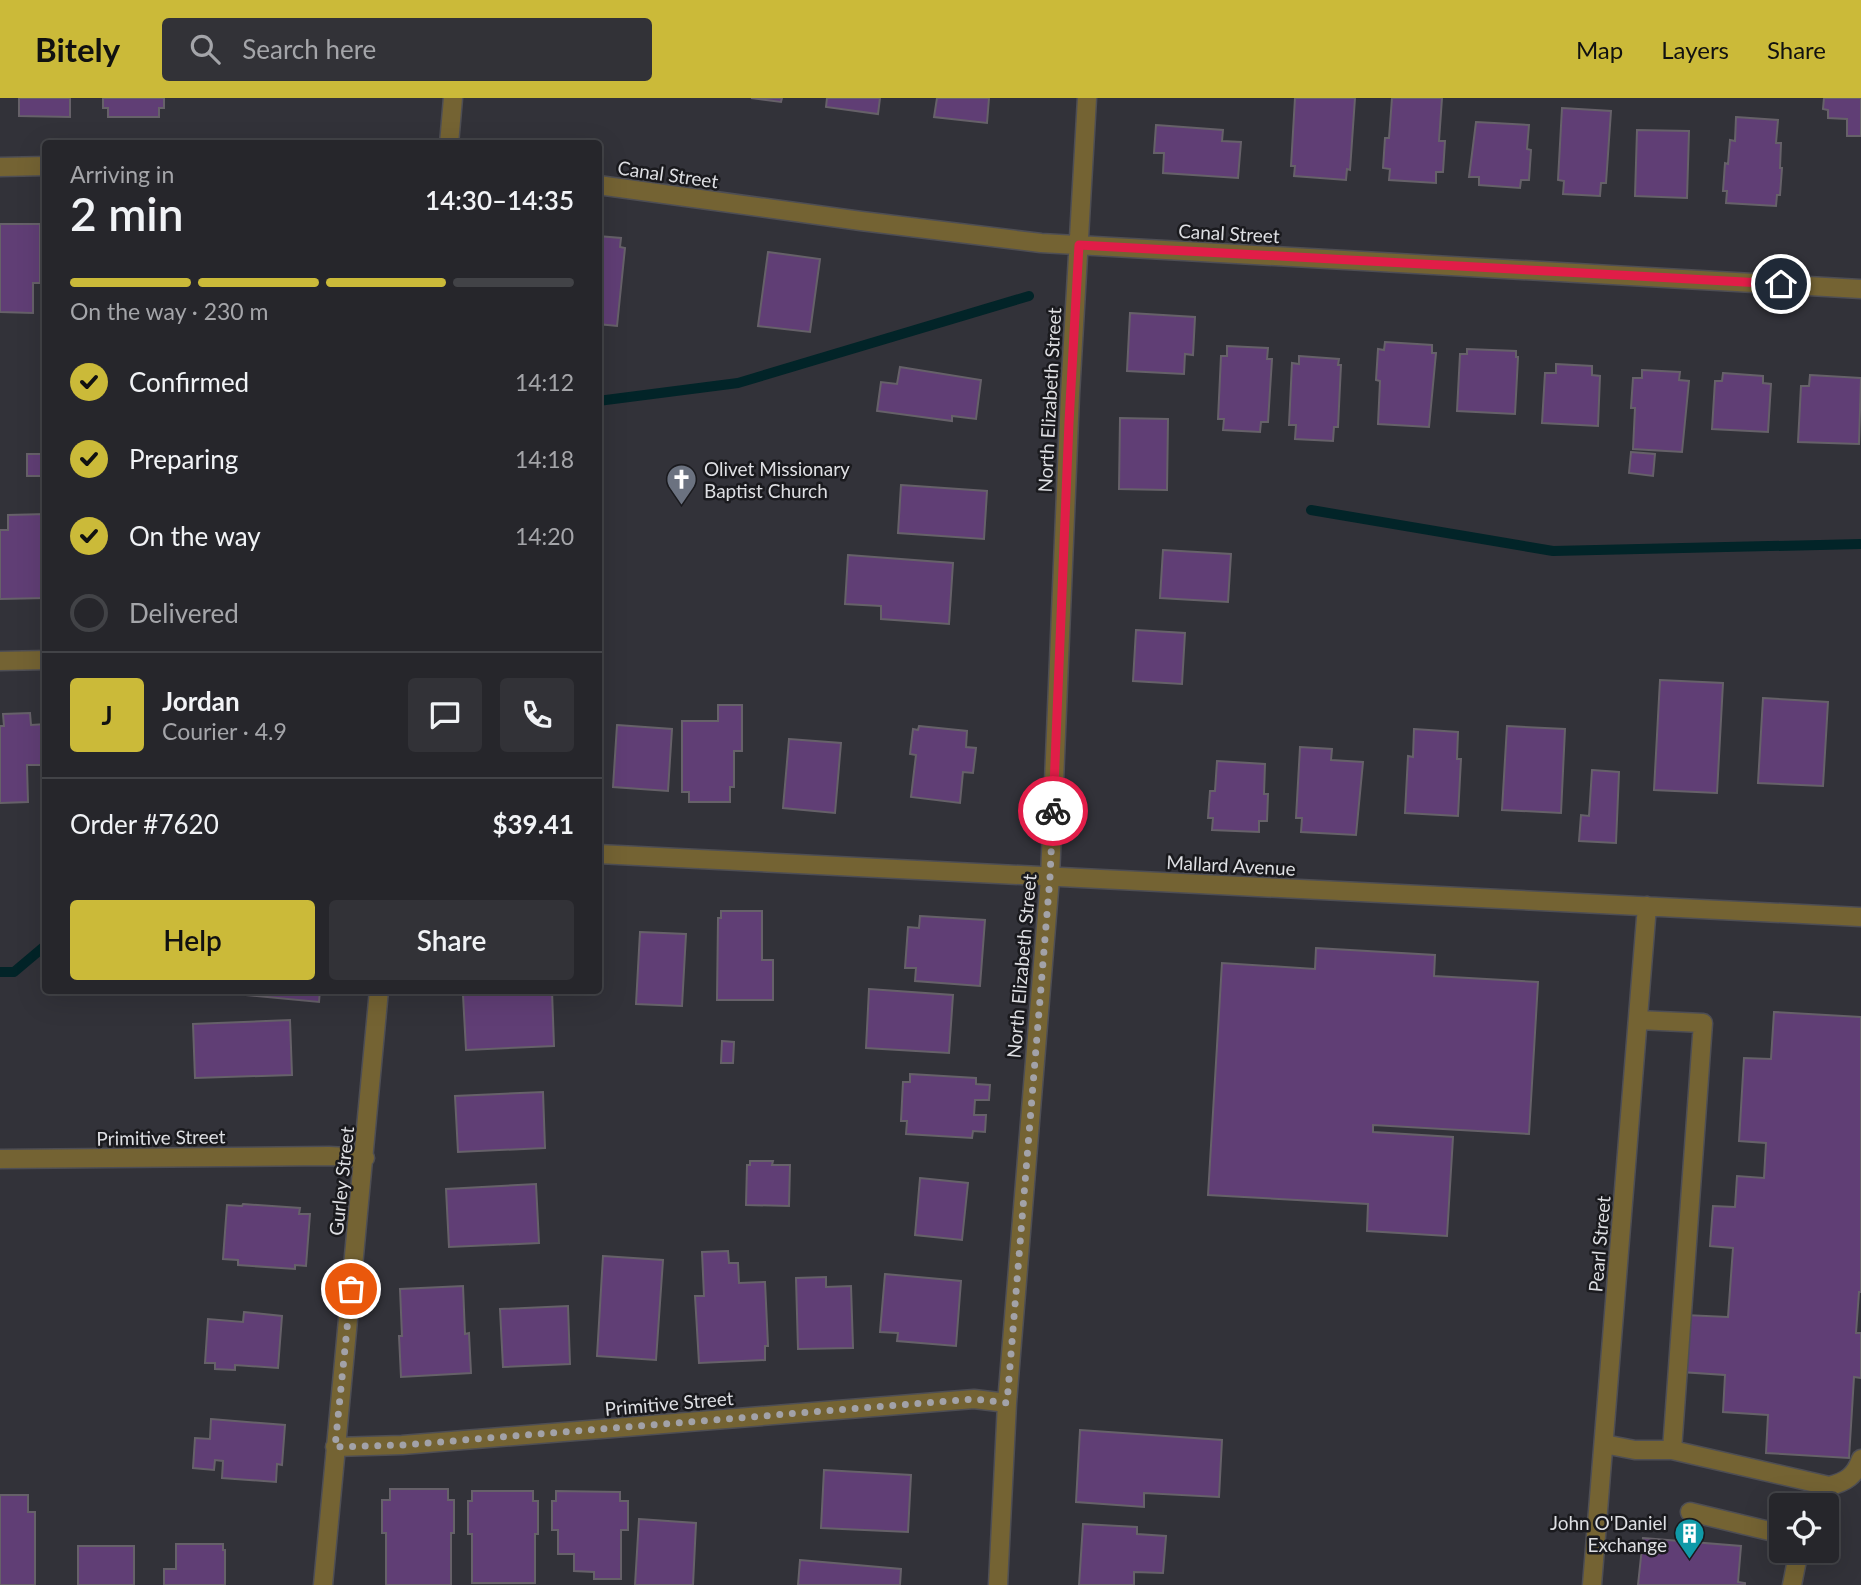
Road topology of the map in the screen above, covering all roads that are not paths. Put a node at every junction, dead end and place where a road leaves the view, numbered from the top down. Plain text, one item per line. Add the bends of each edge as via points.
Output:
1 (453, 98) edge
2 (1087, 98) edge
3 (449, 140) edge
4 (42, 166) edge
5 (0, 167) edge
6 (602, 186) edge
7 (1079, 245) junction
8 (1861, 289) edge
9 (42, 660) edge
10 (0, 661) edge
11 (602, 854) edge
12 (1050, 877) junction
13 (1647, 906) junction
14 (1861, 917) edge
15 (379, 994) edge
16 (1638, 1020) junction
17 (365, 1158) junction
18 (0, 1159) edge
19 (1007, 1403) junction
20 (1604, 1444) junction
21 (335, 1447) junction
22 (1672, 1450) junction
23 (1861, 1459) edge
24 (1690, 1511) dead end
25 (1769, 1531) edge
26 (1796, 1563) edge
27 (323, 1585) edge
28 (998, 1585) edge
29 (1592, 1585) edge
30 (1792, 1585) edge

1 - 3 street
2 - 7 street, North Elizabeth Street
4 - 5 street
6 - 7 street, Canal Street via 861,222
7 - 8 street, Canal Street
7 - 12 street, North Elizabeth Street
9 - 10 street
11 - 12 street, Mallard Avenue
12 - 13 street, Mallard Avenue
12 - 19 street, North Elizabeth Street
13 - 14 street, Mallard Avenue
13 - 16 street, Pearl Street
15 - 17 street, Gurley Street
16 - 20 street, Pearl Street
16 - 22 street via 1703,1023
17 - 18 street, Primitive Street
17 - 21 street, Gurley Street
19 - 21 street, Primitive Street via 974,1399
19 - 28 street, North Elizabeth Street
20 - 22 street
20 - 29 street, Pearl Street
21 - 27 street, Gurley Street
22 - 23 street via 1829,1486 1847,1482
24 - 25 street
26 - 30 street

